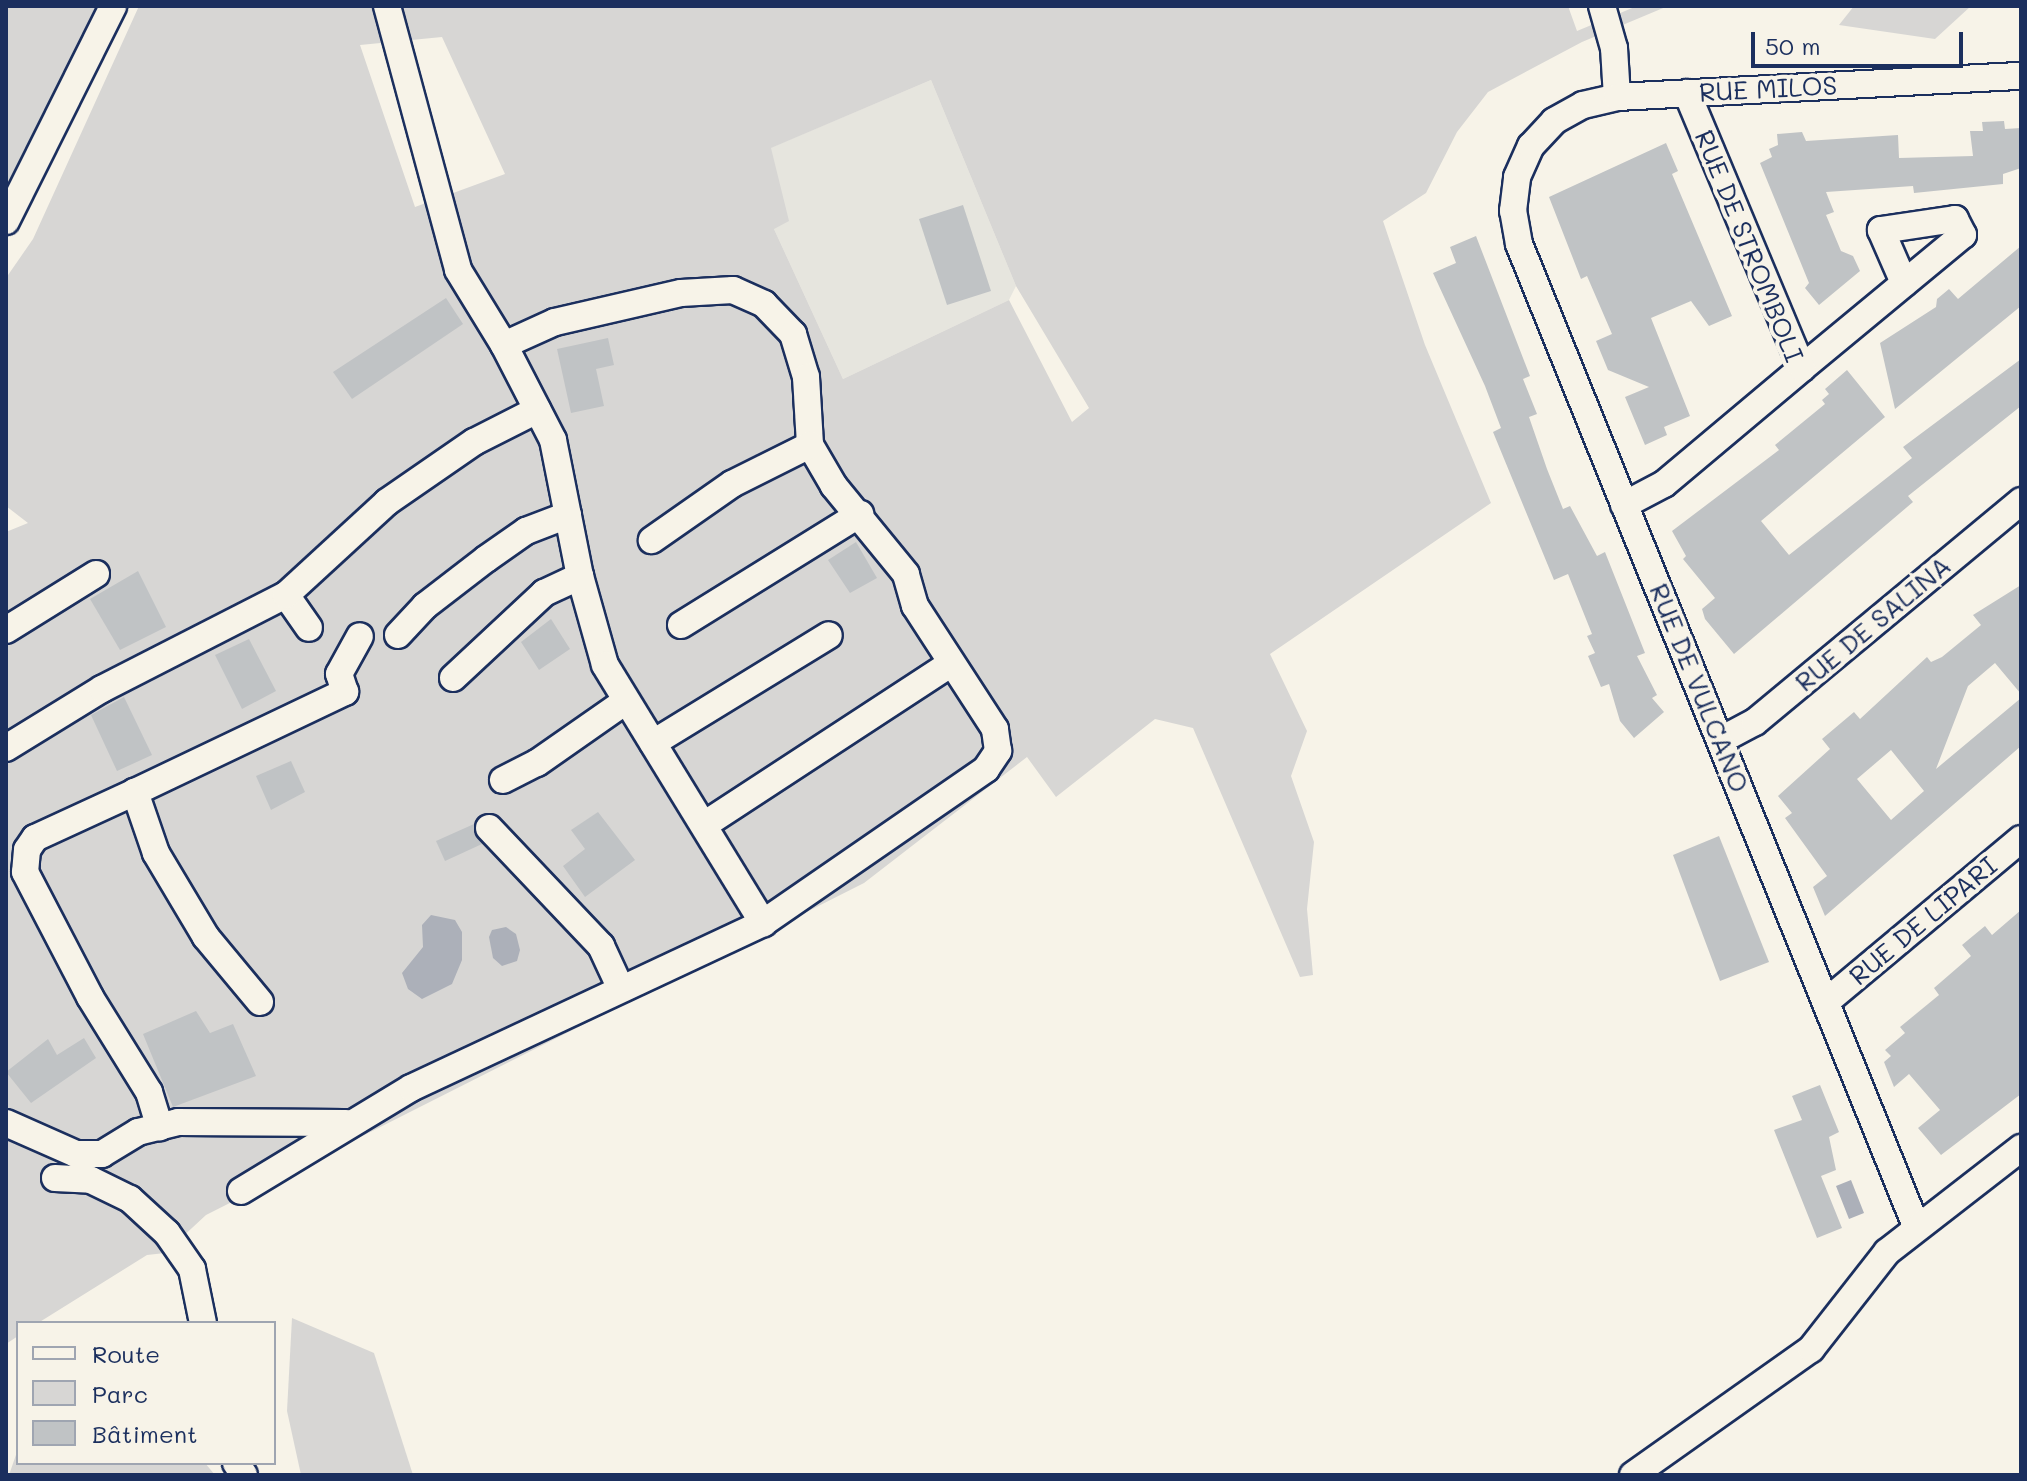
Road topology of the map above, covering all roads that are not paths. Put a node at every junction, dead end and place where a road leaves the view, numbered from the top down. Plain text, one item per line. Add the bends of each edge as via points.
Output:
1 (113, 6) edge
2 (387, 6) edge
3 (1602, 6) edge
4 (2021, 76) edge
5 (1687, 93) junction
6 (1617, 97) junction
7 (1531, 146) joint
8 (6, 221) edge
9 (1904, 283) dead end
10 (504, 345) junction
11 (1802, 368) junction
12 (537, 410) junction
13 (810, 445) junction
14 (2021, 501) edge
15 (1624, 505) junction
16 (860, 514) junction
17 (568, 515) junction
18 (652, 540) dead end
19 (96, 574) dead end
20 (580, 576) junction
21 (286, 595) junction
22 (681, 625) dead end
23 (309, 628) dead end
24 (6, 630) edge
25 (398, 635) dead end
26 (829, 635) dead end
27 (360, 636) dead end
28 (950, 664) junction
29 (453, 678) dead end
30 (626, 701) junction
31 (1721, 740) junction
32 (653, 743) junction
33 (6, 748) edge
34 (503, 780) dead end
35 (135, 792) junction
36 (704, 825) junction
37 (489, 828) dead end
38 (2021, 839) edge
39 (763, 923) junction
40 (621, 989) junction
41 (260, 1002) dead end
42 (1826, 1002) junction
43 (6, 1123) edge
44 (346, 1123) junction
45 (160, 1127) junction
46 (2021, 1148) edge
47 (55, 1178) dead end
48 (241, 1191) dead end
49 (1916, 1226) junction
50 (203, 1321) edge
51 (1633, 1475) edge

1 - 8 street
2 - 10 street via 458,270
3 - 6 street via 1614,48
4 - 5 street, RUE MILOS
5 - 6 street, RUE MILOS
5 - 11 street, RUE DE STROMBOLI
6 - 7 street, RUE MILOS via 1564,116
7 - 15 street, RUE DE VULCANO via 1517,177 1513,211 1519,244
9 - 11 street
10 - 12 street
10 - 13 street via 569,319 681,293 733,290 764,304 793,334 806,377
11 - 15 street, RUE DE STROMBOLI via 1664,484
12 - 17 street via 553,440
12 - 21 street via 474,442 387,502
13 - 16 street via 834,486
13 - 18 street via 732,484
14 - 31 street, RUE DE SALINA via 1755,722
15 - 31 street, RUE DE VULCANO
16 - 22 street
16 - 28 street via 906,574 915,606
17 - 20 street
17 - 25 street via 526,531 486,559 425,606
19 - 24 street
20 - 29 street via 544,593
20 - 30 street via 605,665
21 - 23 street
21 - 33 street via 102,689
26 - 32 street
27 - 35 street via 339,674 345,692
28 - 36 street
28 - 39 street via 995,729 998,751 986,769
30 - 32 street
30 - 34 street via 537,763
31 - 42 street, RUE DE VULCANO
32 - 36 street
35 - 41 street via 156,853 206,937
35 - 45 street via 35,838 27,850 25,872 90,997 149,1092
36 - 39 street
37 - 40 street via 601,946
38 - 42 street, RUE DE LIPARI
39 - 40 street
40 - 44 street
42 - 49 street, RUE DE VULCANO
43 - 45 street via 76,1154 102,1154 138,1132
44 - 45 street via 225,1119
44 - 48 street
46 - 49 street
47 - 50 street via 91,1180 130,1199 167,1233 192,1269
49 - 51 street via 1887,1252 1811,1349

